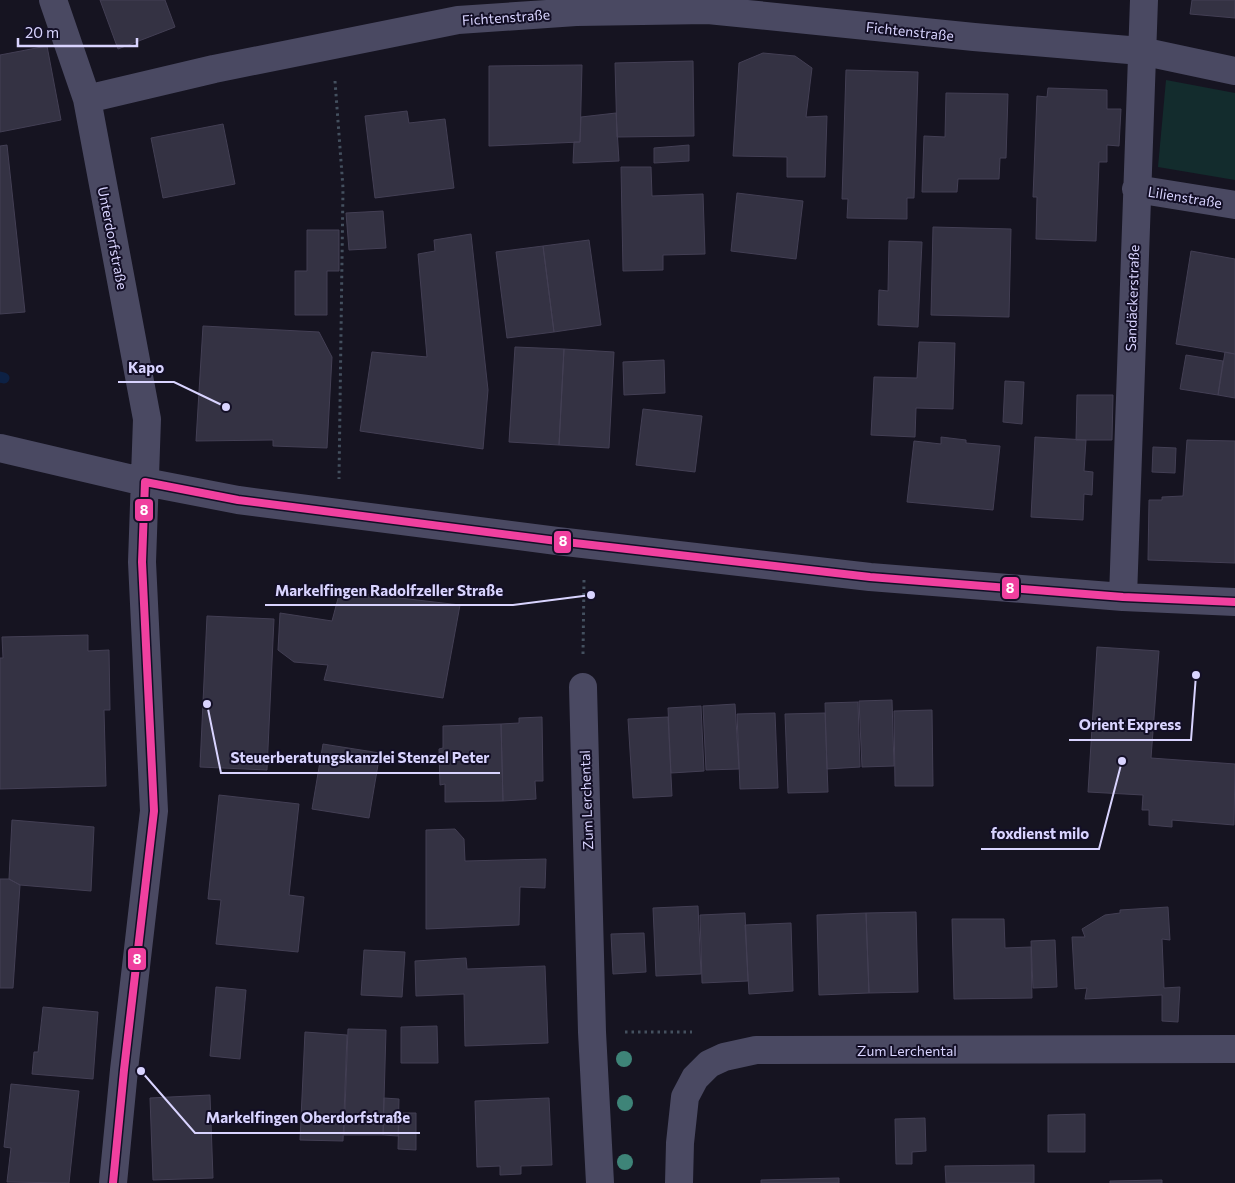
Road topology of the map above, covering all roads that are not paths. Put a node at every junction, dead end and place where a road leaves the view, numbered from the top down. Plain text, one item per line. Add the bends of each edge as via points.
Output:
1 (53, 0) edge
2 (1144, 0) edge
3 (708, 5) edge
4 (1141, 50) junction
5 (1235, 71) edge
6 (88, 99) junction
7 (1136, 189) junction
8 (1235, 205) edge
9 (0, 448) edge
10 (145, 482) junction
11 (1123, 597) junction
12 (1235, 602) edge
13 (582, 687) road end
14 (1235, 1049) edge
15 (113, 1183) edge
16 (600, 1183) edge
17 (679, 1183) edge

1 - 6 street, Unterdorfstraße
2 - 4 street, Sandäckerstraße
3 - 4 street, Fichtenstraße via 974,38
3 - 6 street, Fichtenstraße via 458,20 214,69
4 - 5 street, Fichtenstraße
4 - 7 street, Sandäckerstraße
6 - 10 street, Unterdorfstraße via 147,419
7 - 8 street, Lilienstraße
7 - 11 street, Sandäckerstraße
9 - 10 street
10 - 11 street via 238,500 587,544 870,577
10 - 15 street, Unterdorfstraße via 142,562 154,811
11 - 12 street
13 - 16 street, Zum Lerchental via 592,1032
14 - 17 street, Zum Lerchental via 756,1050 724,1057 709,1064 695,1078 685,1097

